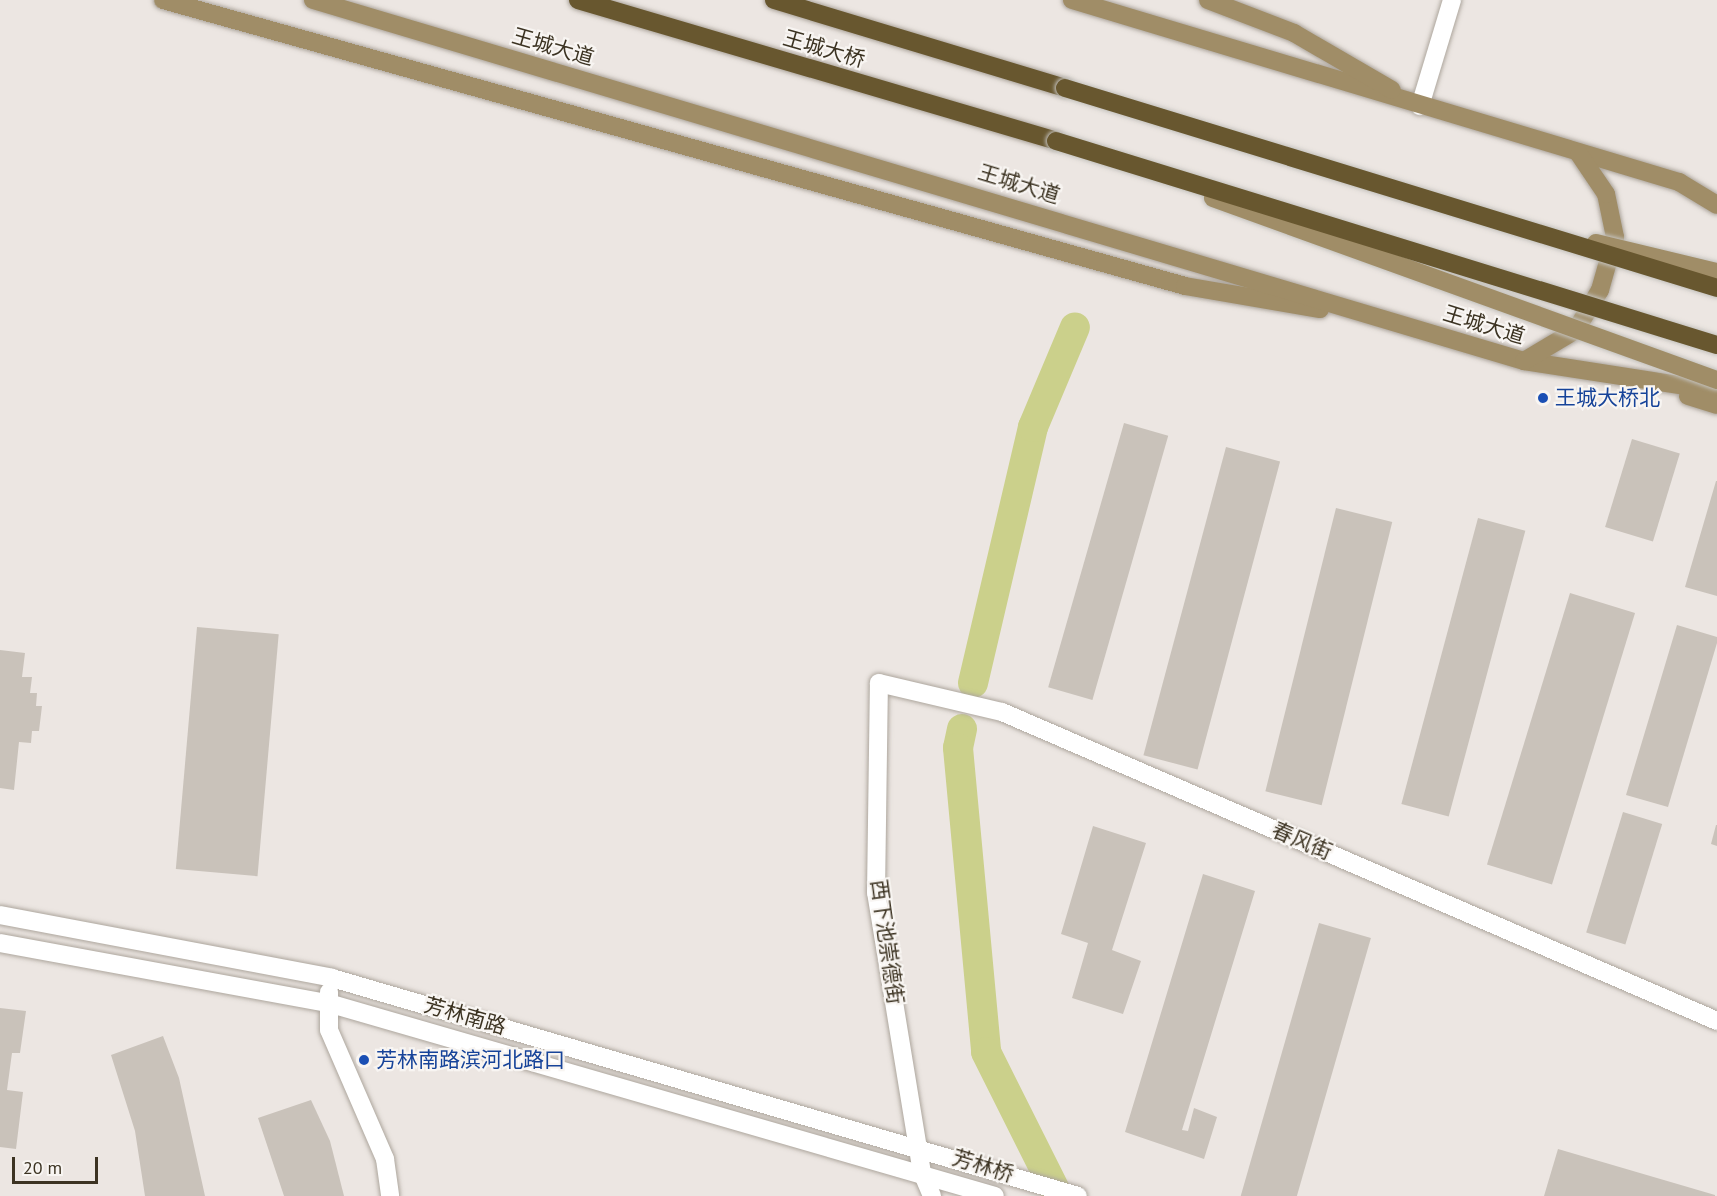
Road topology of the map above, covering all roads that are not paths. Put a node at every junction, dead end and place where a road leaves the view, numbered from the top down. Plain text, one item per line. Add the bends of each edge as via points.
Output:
1 (163, 0) edge
2 (313, 0) edge
3 (578, 0) edge
4 (774, 0) edge
5 (1071, 0) edge
6 (1208, 0) edge
7 (1452, 0) edge
8 (1420, 106) junction
9 (1056, 141) junction
10 (1578, 154) junction
11 (1679, 182) junction
12 (1717, 195) edge
13 (1717, 205) edge
14 (1510, 222) junction
15 (1717, 272) edge
16 (1717, 288) edge
17 (1395, 321) junction
18 (1717, 345) edge
19 (1524, 361) junction
20 (1637, 380) junction
21 (1717, 380) edge
22 (1717, 391) edge
23 (1717, 405) edge
24 (879, 683) joint
25 (0, 915) edge
26 (0, 943) edge
27 (332, 978) junction
28 (328, 1003) junction
29 (1717, 1021) edge
30 (922, 1147) junction
31 (922, 1173) junction
32 (390, 1196) edge
33 (932, 1196) edge
34 (995, 1196) edge
35 (1078, 1196) edge

1 - 17 main road via 1185,286
2 - 17 main road, 王城大道 via 911,174
3 - 9 highway, 王城大桥
4 - 14 highway, 王城大桥, bridge
5 - 8 main road
6 - 8 main road via 1294,33
7 - 8 street
8 - 10 main road
9 - 18 highway, bridge
9 - 21 main road, bridge
10 - 11 main road
10 - 19 main road via 1606,194 1615,237 1600,290 1576,330
11 - 12 main road
11 - 13 main road
14 - 15 main road, bridge
14 - 16 highway, bridge
17 - 19 main road, 王城大道
19 - 20 main road, 王城大道
20 - 22 main road, 王城大道
20 - 23 main road
24 - 29 street, 春风街 via 1002,712
24 - 30 street, 西下池崇德街 via 876,893
25 - 27 street, 芳林南路
26 - 28 street, 芳林南路
27 - 28 street
27 - 30 street, 芳林南路
28 - 31 street, 芳林南路
28 - 32 street via 329,1029 385,1159
30 - 31 street, 西下池崇德街
30 - 35 street, 芳林桥
31 - 33 street, 西下池崇德街
31 - 34 street, 芳林桥

